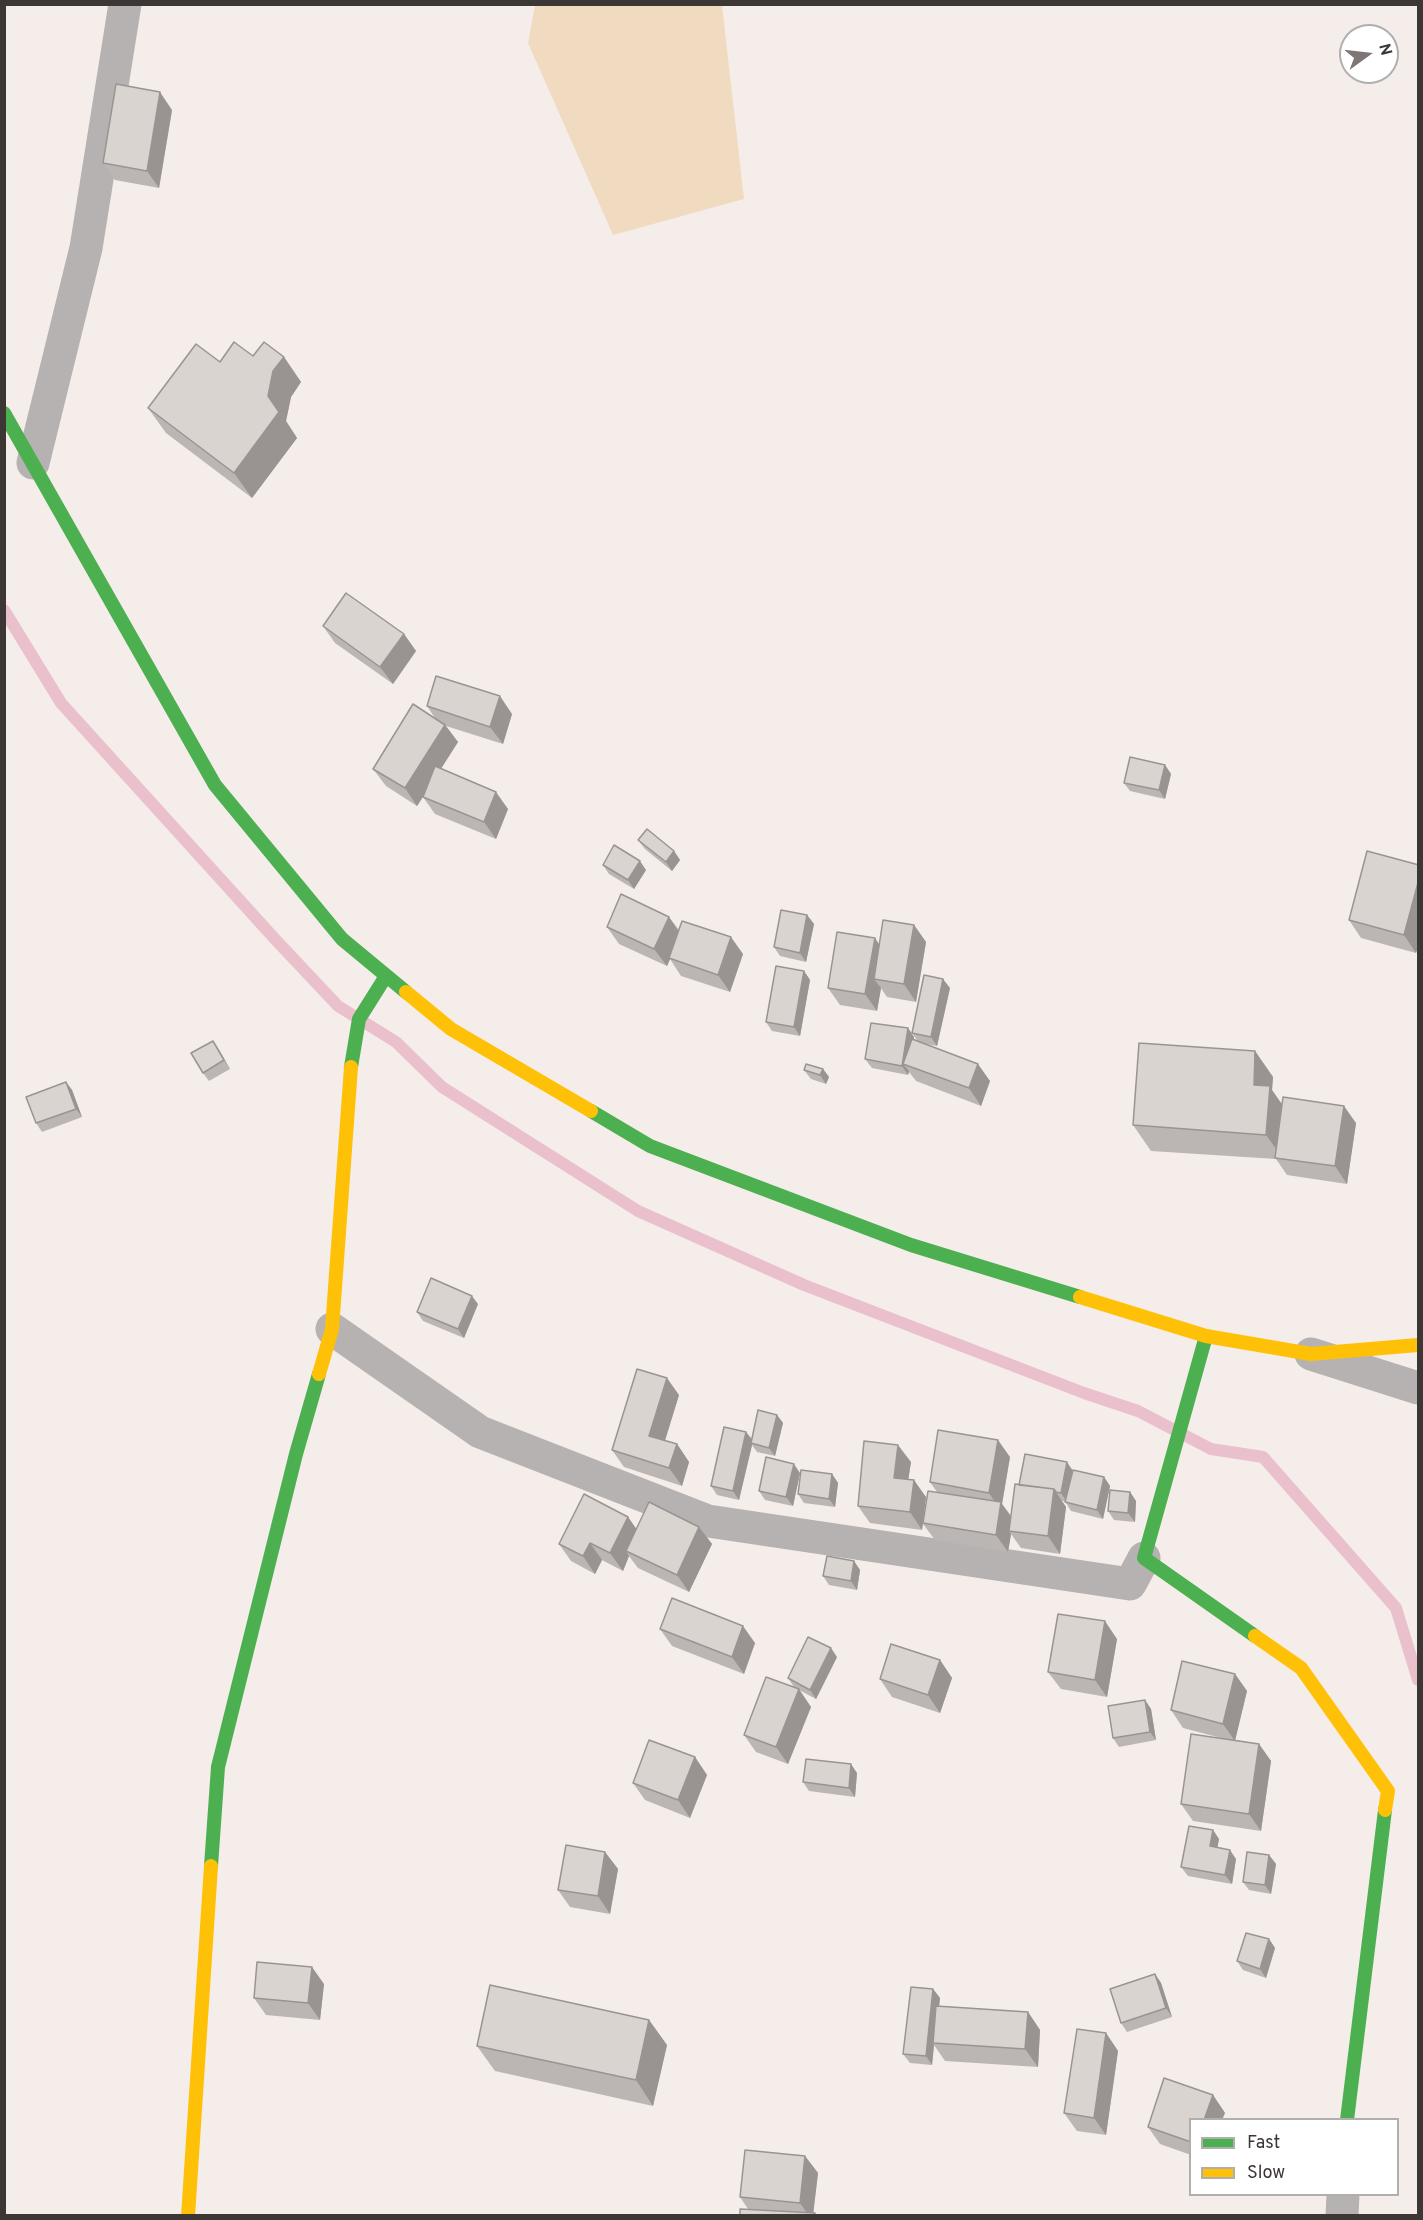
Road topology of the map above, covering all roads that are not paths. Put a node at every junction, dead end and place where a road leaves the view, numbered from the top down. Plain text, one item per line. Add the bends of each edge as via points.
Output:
1 (125, 4) edge
2 (4, 413) edge
3 (33, 463) junction
4 (386, 976) junction
5 (332, 1329) junction
6 (1206, 1336) junction
7 (1419, 1345) edge
8 (1311, 1354) junction
9 (1419, 1388) edge
10 (1144, 1558) junction
11 (1347, 2118) edge
12 (1343, 2196) edge
13 (188, 2216) edge
14 (1342, 2216) edge

1 - 3 street via 86,248
2 - 3 street
3 - 4 street via 215,785 342,939
4 - 5 street via 359,1019 348,1087
4 - 6 street via 452,1029 650,1146 911,1245
5 - 10 street via 480,1432 708,1521 1130,1584
5 - 13 street via 296,1454 218,1767
6 - 8 street
6 - 10 street
7 - 8 street
8 - 9 street
10 - 11 street via 1301,1668 1388,1791
12 - 14 street

